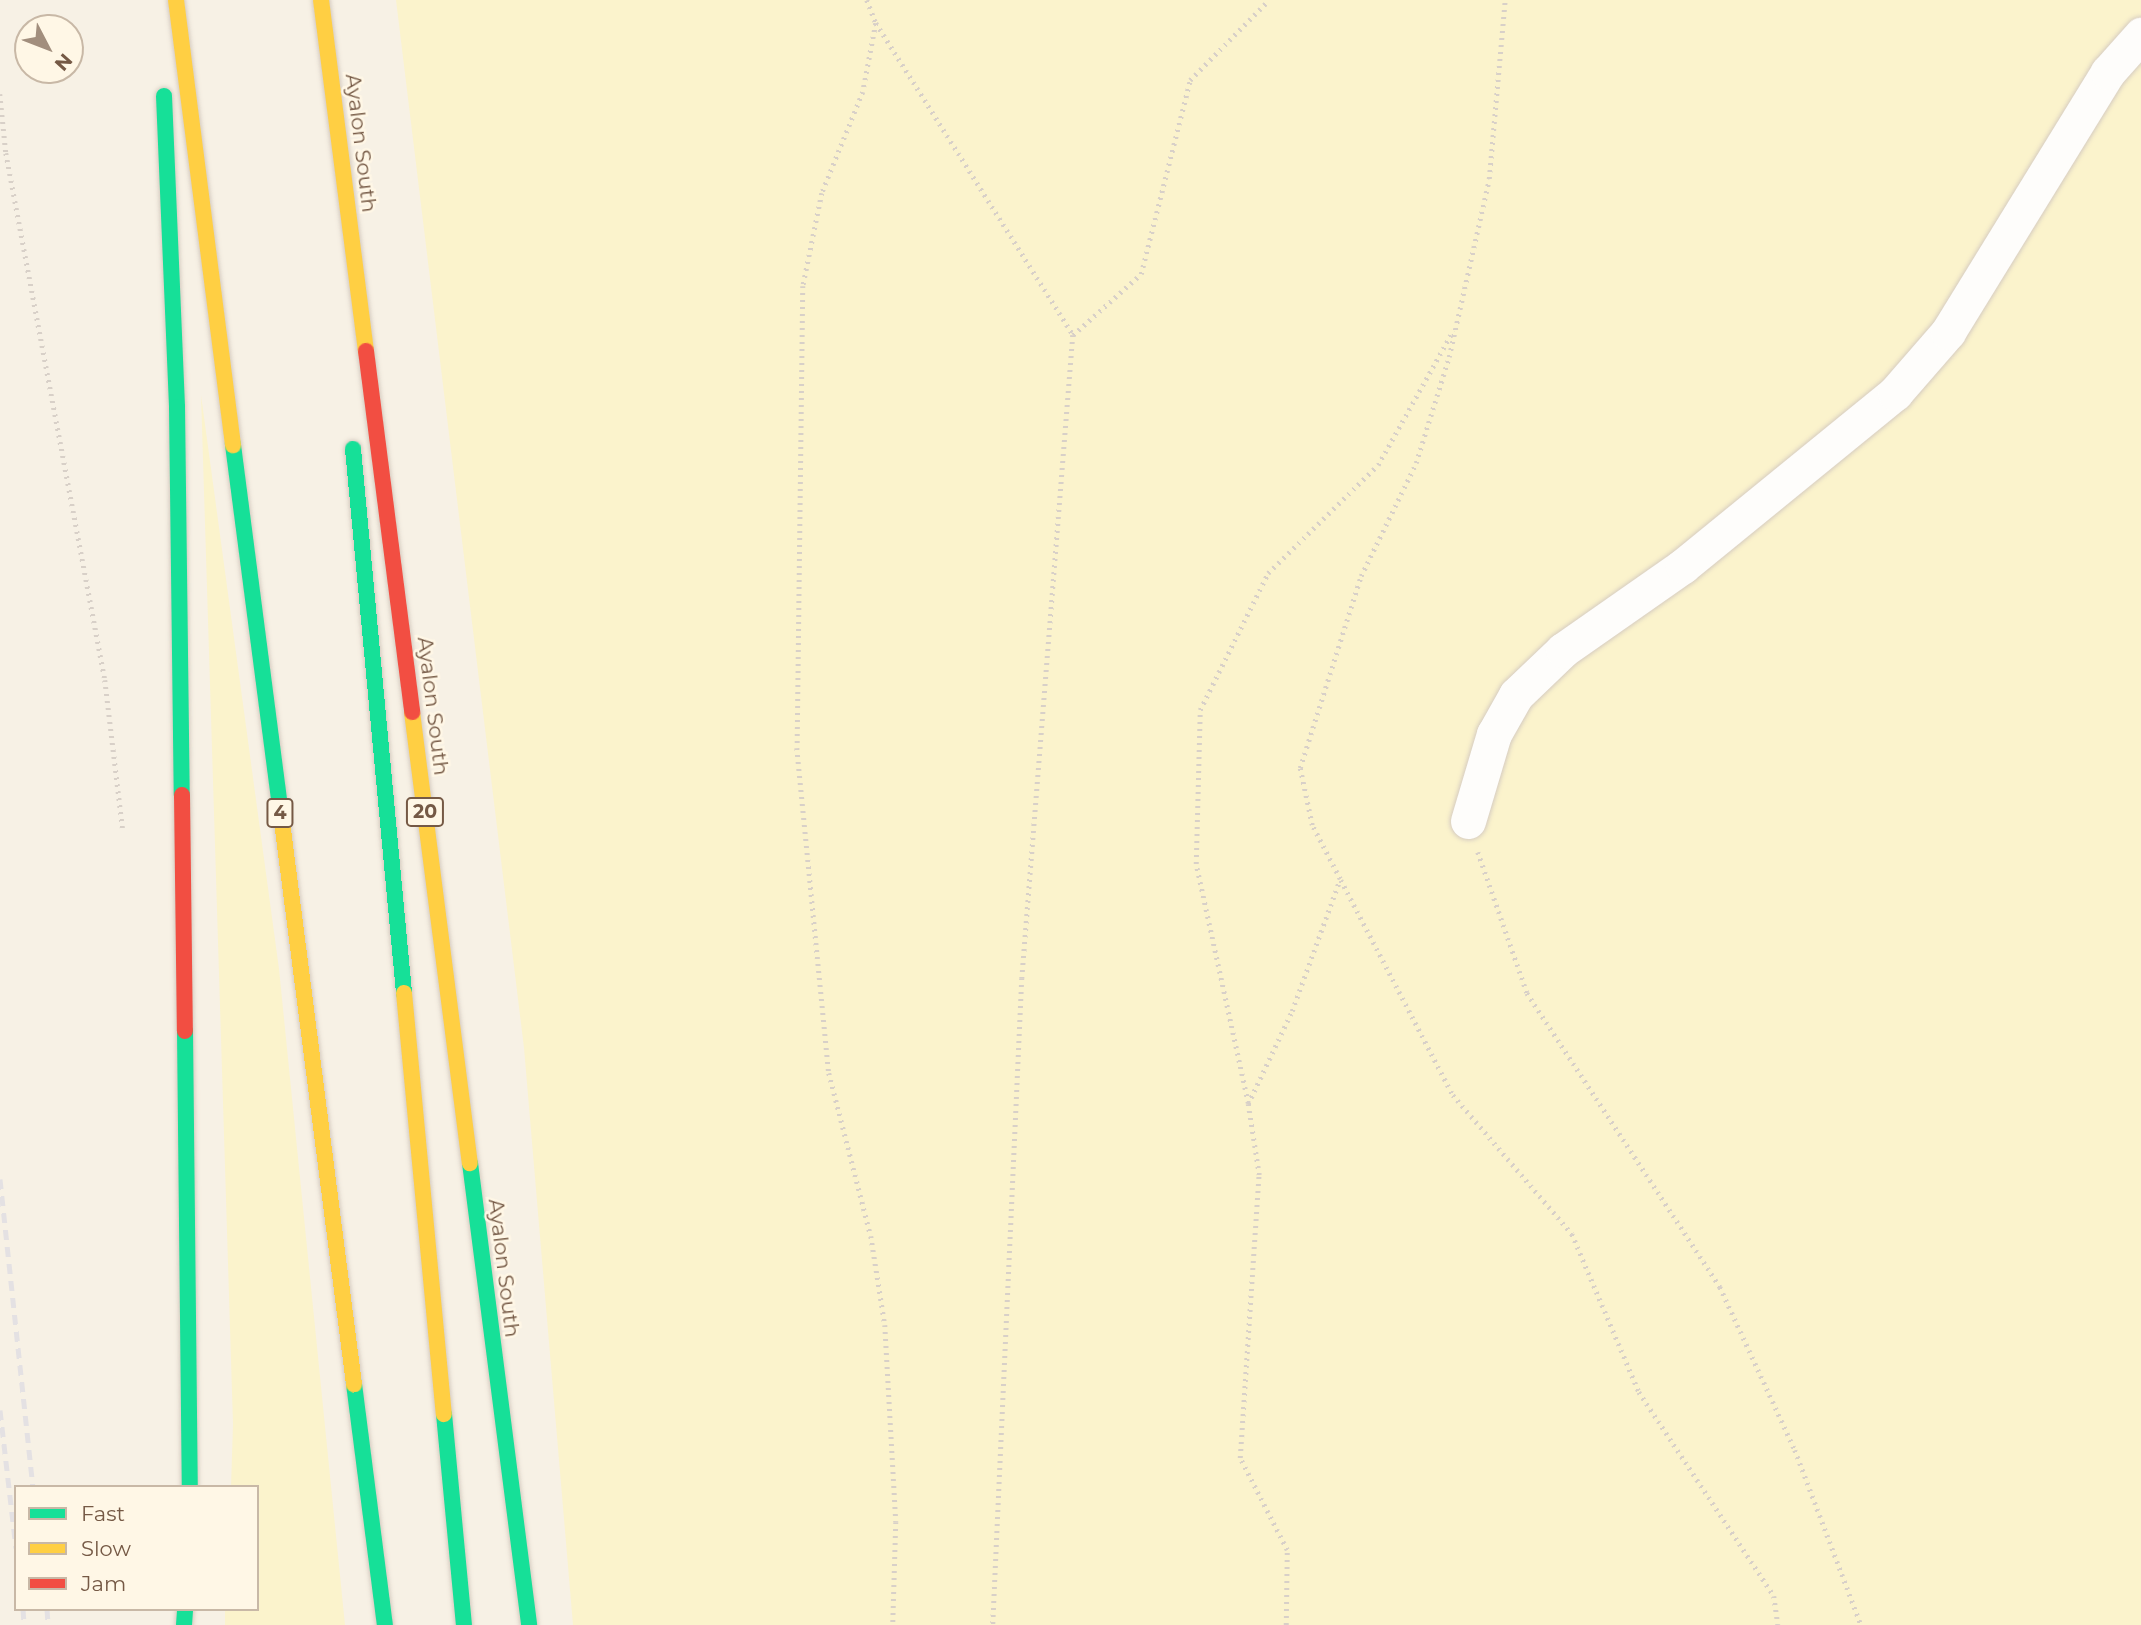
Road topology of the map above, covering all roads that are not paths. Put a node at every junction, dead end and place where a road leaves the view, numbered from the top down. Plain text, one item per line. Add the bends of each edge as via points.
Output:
1 (176, 0) edge
2 (311, 0) edge
3 (321, 0) edge
4 (2141, 35) edge
5 (163, 83) dead end
6 (332, 222) dead end
7 (351, 430) dead end
8 (1468, 821) road end
9 (190, 1485) edge
10 (385, 1625) edge
11 (464, 1625) edge
12 (529, 1625) edge

1 - 10 highway, 4
2 - 6 highway
3 - 12 highway, Ayalon South / 20
4 - 8 street via 2108,72 1948,332 1895,393 1683,566 1563,650 1516,695 1494,734
5 - 9 highway via 177,407
7 - 11 highway

